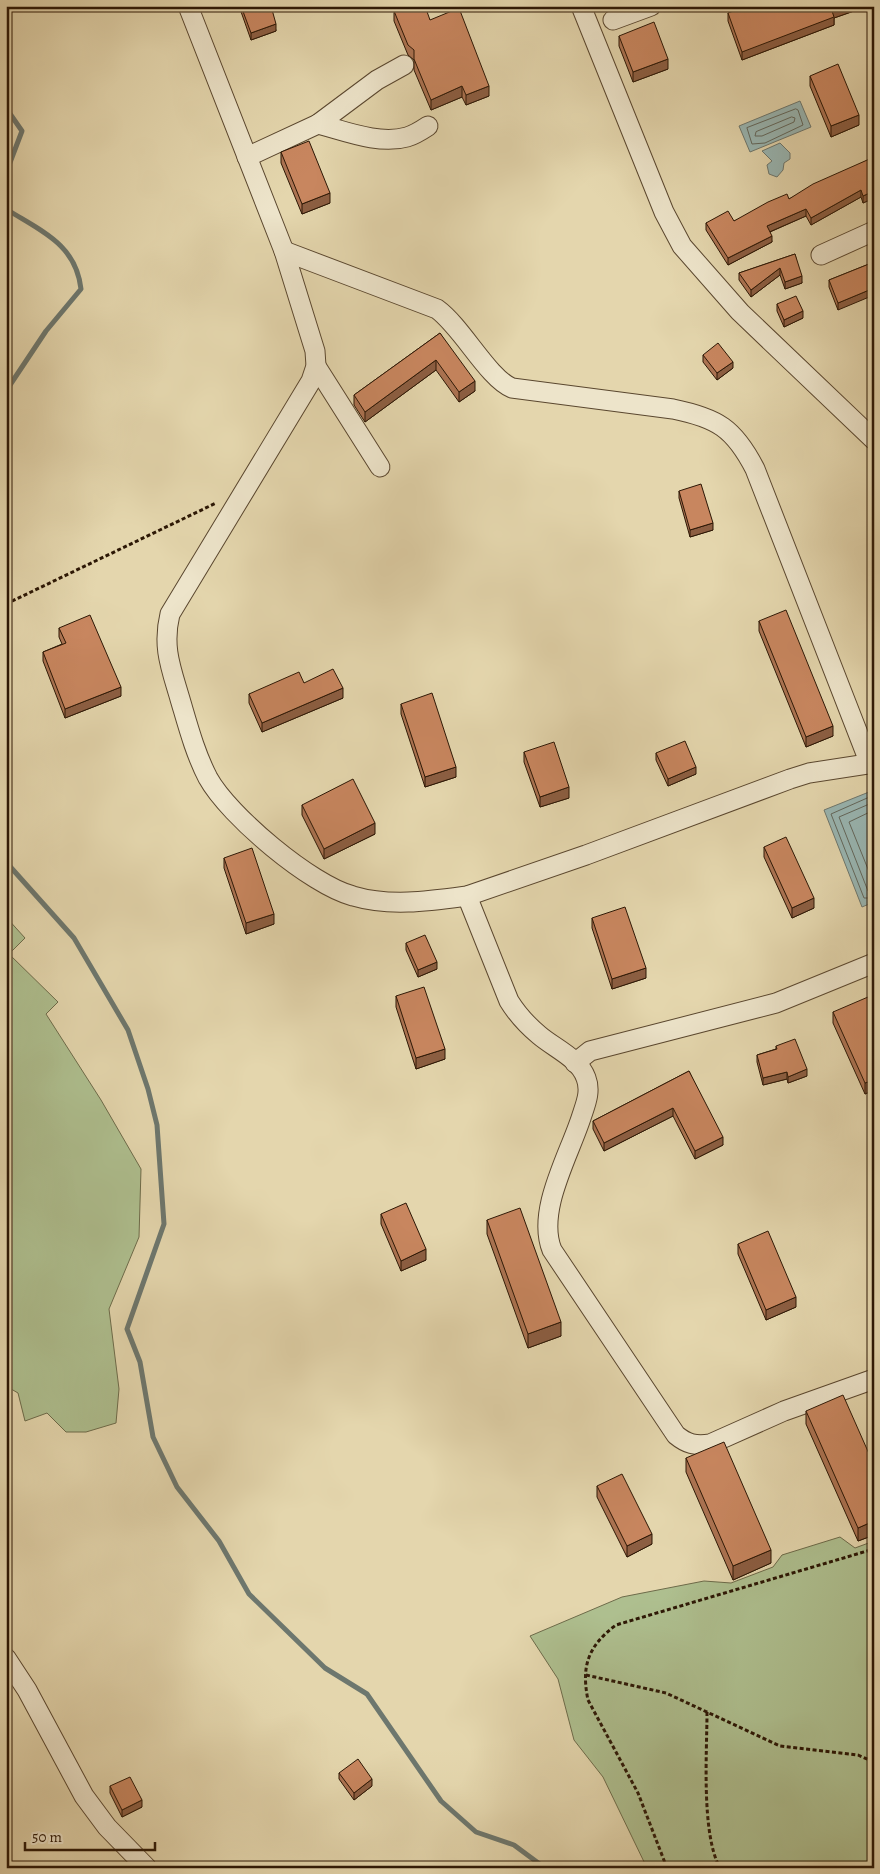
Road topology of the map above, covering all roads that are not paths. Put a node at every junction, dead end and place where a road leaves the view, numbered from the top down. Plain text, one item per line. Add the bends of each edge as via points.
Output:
1 (188, 6) edge
2 (581, 6) edge
3 (651, 6) edge
4 (612, 20) dead end
5 (404, 64) dead end
6 (318, 124) junction
7 (428, 126) dead end
8 (247, 157) junction
9 (874, 231) edge
10 (284, 251) junction
11 (821, 255) dead end
12 (316, 366) junction
13 (874, 440) edge
14 (380, 467) dead end
15 (872, 763) edge
16 (466, 896) junction
17 (874, 963) edge
18 (575, 1062) junction
19 (874, 1379) edge
20 (6, 1658) edge
21 (147, 1868) edge

1 - 8 street
2 - 13 street via 660,204 682,246 740,312
3 - 4 street
5 - 6 street
6 - 7 street via 391,140 408,137
6 - 8 street
8 - 10 street
9 - 11 street
10 - 12 street via 315,351
10 - 15 street via 437,309 501,381 512,388 673,409 698,414 721,424 742,447 755,469
12 - 14 street
12 - 16 street via 311,381 170,614 166,641 169,663 198,757 209,778 233,810 288,857 337,891 354,897 423,902
15 - 16 street via 790,778
16 - 18 street via 517,1014 539,1036
17 - 18 street via 776,1003 590,1051
18 - 19 street via 586,1076 588,1096 549,1209 547,1238 558,1260 676,1435 686,1443 710,1444 784,1411
20 - 21 street via 27,1690 84,1796 107,1827

